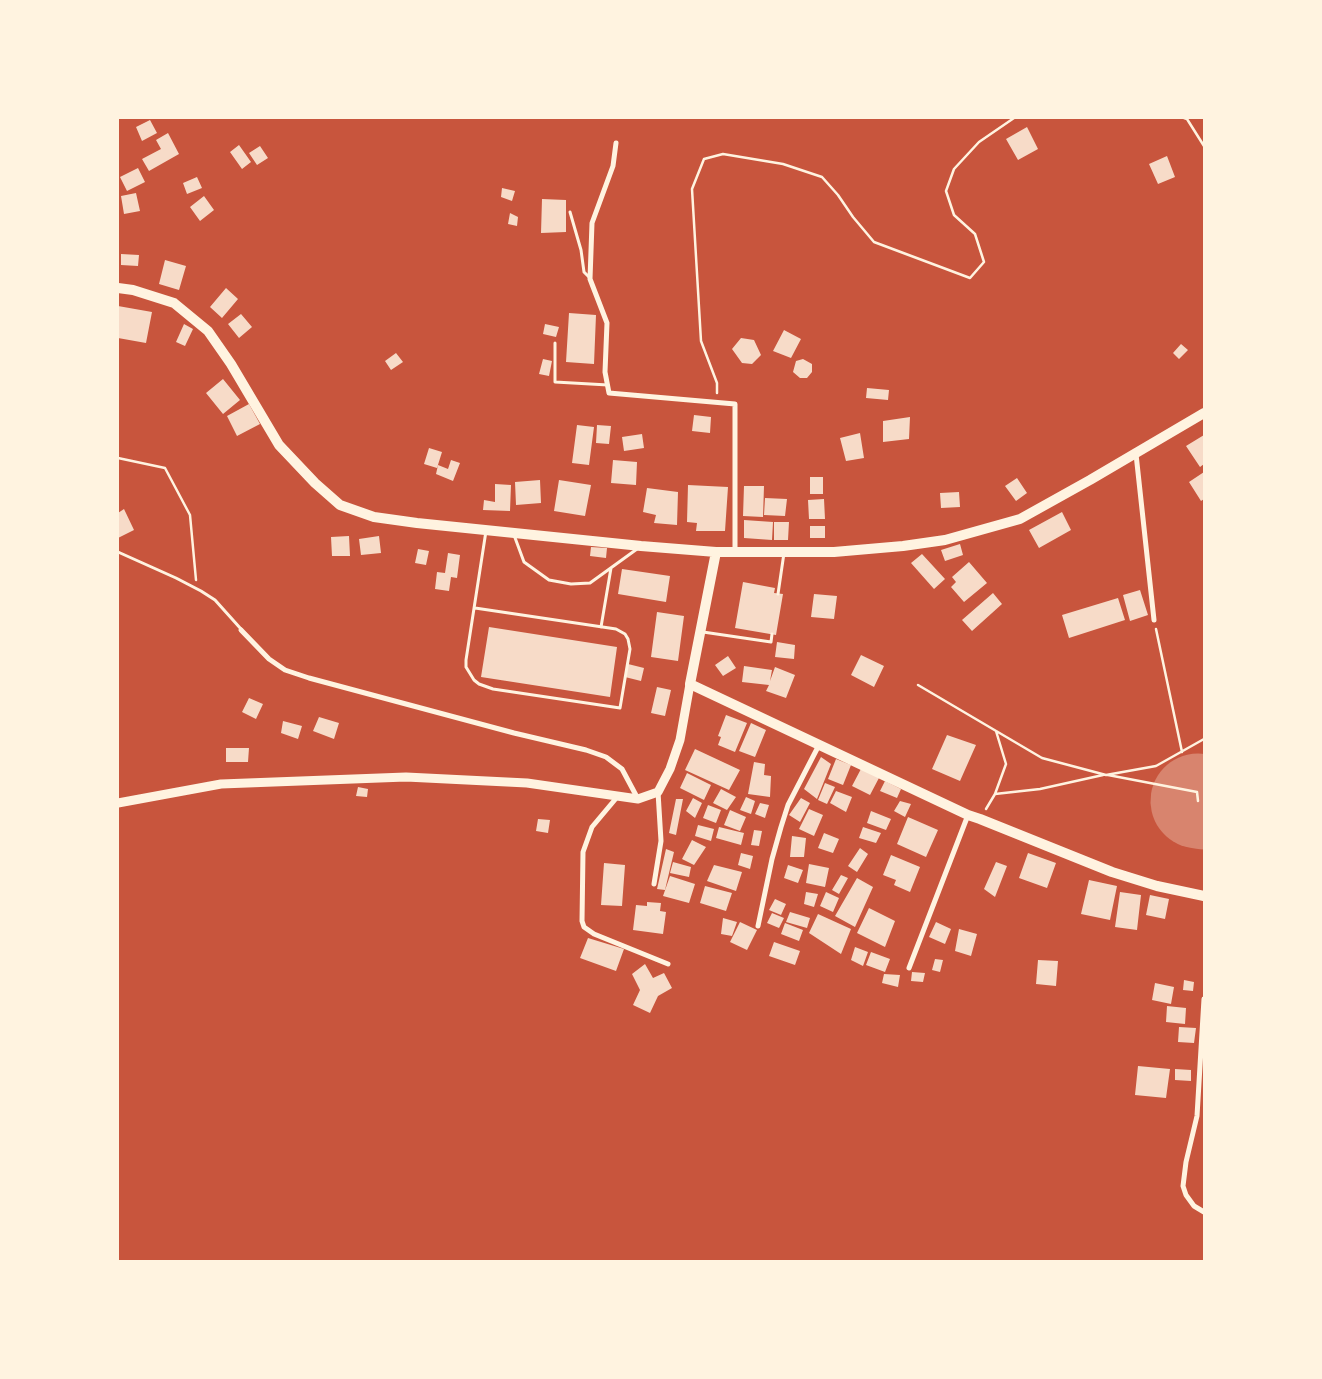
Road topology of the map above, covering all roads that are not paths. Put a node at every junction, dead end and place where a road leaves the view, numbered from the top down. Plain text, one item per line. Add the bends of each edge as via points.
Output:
1 (616, 143) dead end
2 (570, 212) dead end
3 (590, 279) junction
4 (118, 288) edge
5 (555, 343) dead end
6 (608, 385) junction
7 (1204, 413) edge
8 (1136, 454) junction
9 (486, 530) junction
10 (513, 532) junction
11 (641, 546) junction
12 (118, 552) edge
13 (716, 552) junction
14 (735, 552) junction
15 (784, 552) junction
16 (611, 568) junction
17 (778, 594) dead end
18 (474, 608) junction
19 (1154, 620) road end
20 (601, 628) junction
21 (242, 630) joint
22 (700, 631) junction
23 (772, 634) dead end
24 (690, 684) junction
25 (819, 745) junction
26 (658, 792) junction
27 (618, 796) junction
28 (638, 799) junction
29 (118, 803) edge
30 (968, 815) junction
31 (654, 884) dead end
32 (1204, 896) edge
33 (758, 926) dead end
34 (668, 964) dead end
35 (909, 968) dead end
36 (1204, 999) edge
37 (1204, 1212) edge

1 - 3 street via 613,166 592,223
2 - 3 lane via 582,250 584,272
3 - 6 street via 607,323 605,372
4 - 9 main road via 174,303 208,331 278,445 340,504 374,517
5 - 6 lane via 555,382
6 - 14 street via 609,392 735,404
7 - 8 main road
8 - 15 main road via 1020,519 989,529 903,546 834,552
8 - 19 street
9 - 10 main road
9 - 18 lane
10 - 11 main road
10 - 16 lane via 524,562 549,580 590,583
11 - 13 main road
11 - 16 lane
12 - 21 lane via 215,600
13 - 14 main road
13 - 22 main road
14 - 15 main road
15 - 17 lane
16 - 20 lane
18 - 20 lane
18 - 20 lane via 466,660 470,674 479,684 493,689 620,708 630,644 621,631
21 - 28 street via 268,659 286,670 606,757 622,769
22 - 23 lane via 771,642
22 - 24 main road
24 - 25 main road
24 - 26 street via 680,740
25 - 30 main road
25 - 33 street via 788,805 772,859
26 - 28 street
26 - 31 street via 661,841
27 - 28 street
27 - 29 street via 527,783 406,777 221,784
27 - 34 street via 592,827 583,852 582,921 584,927 594,934
30 - 32 main road via 1112,872
30 - 35 street
36 - 37 street via 1197,1116 1183,1186 1194,1206

